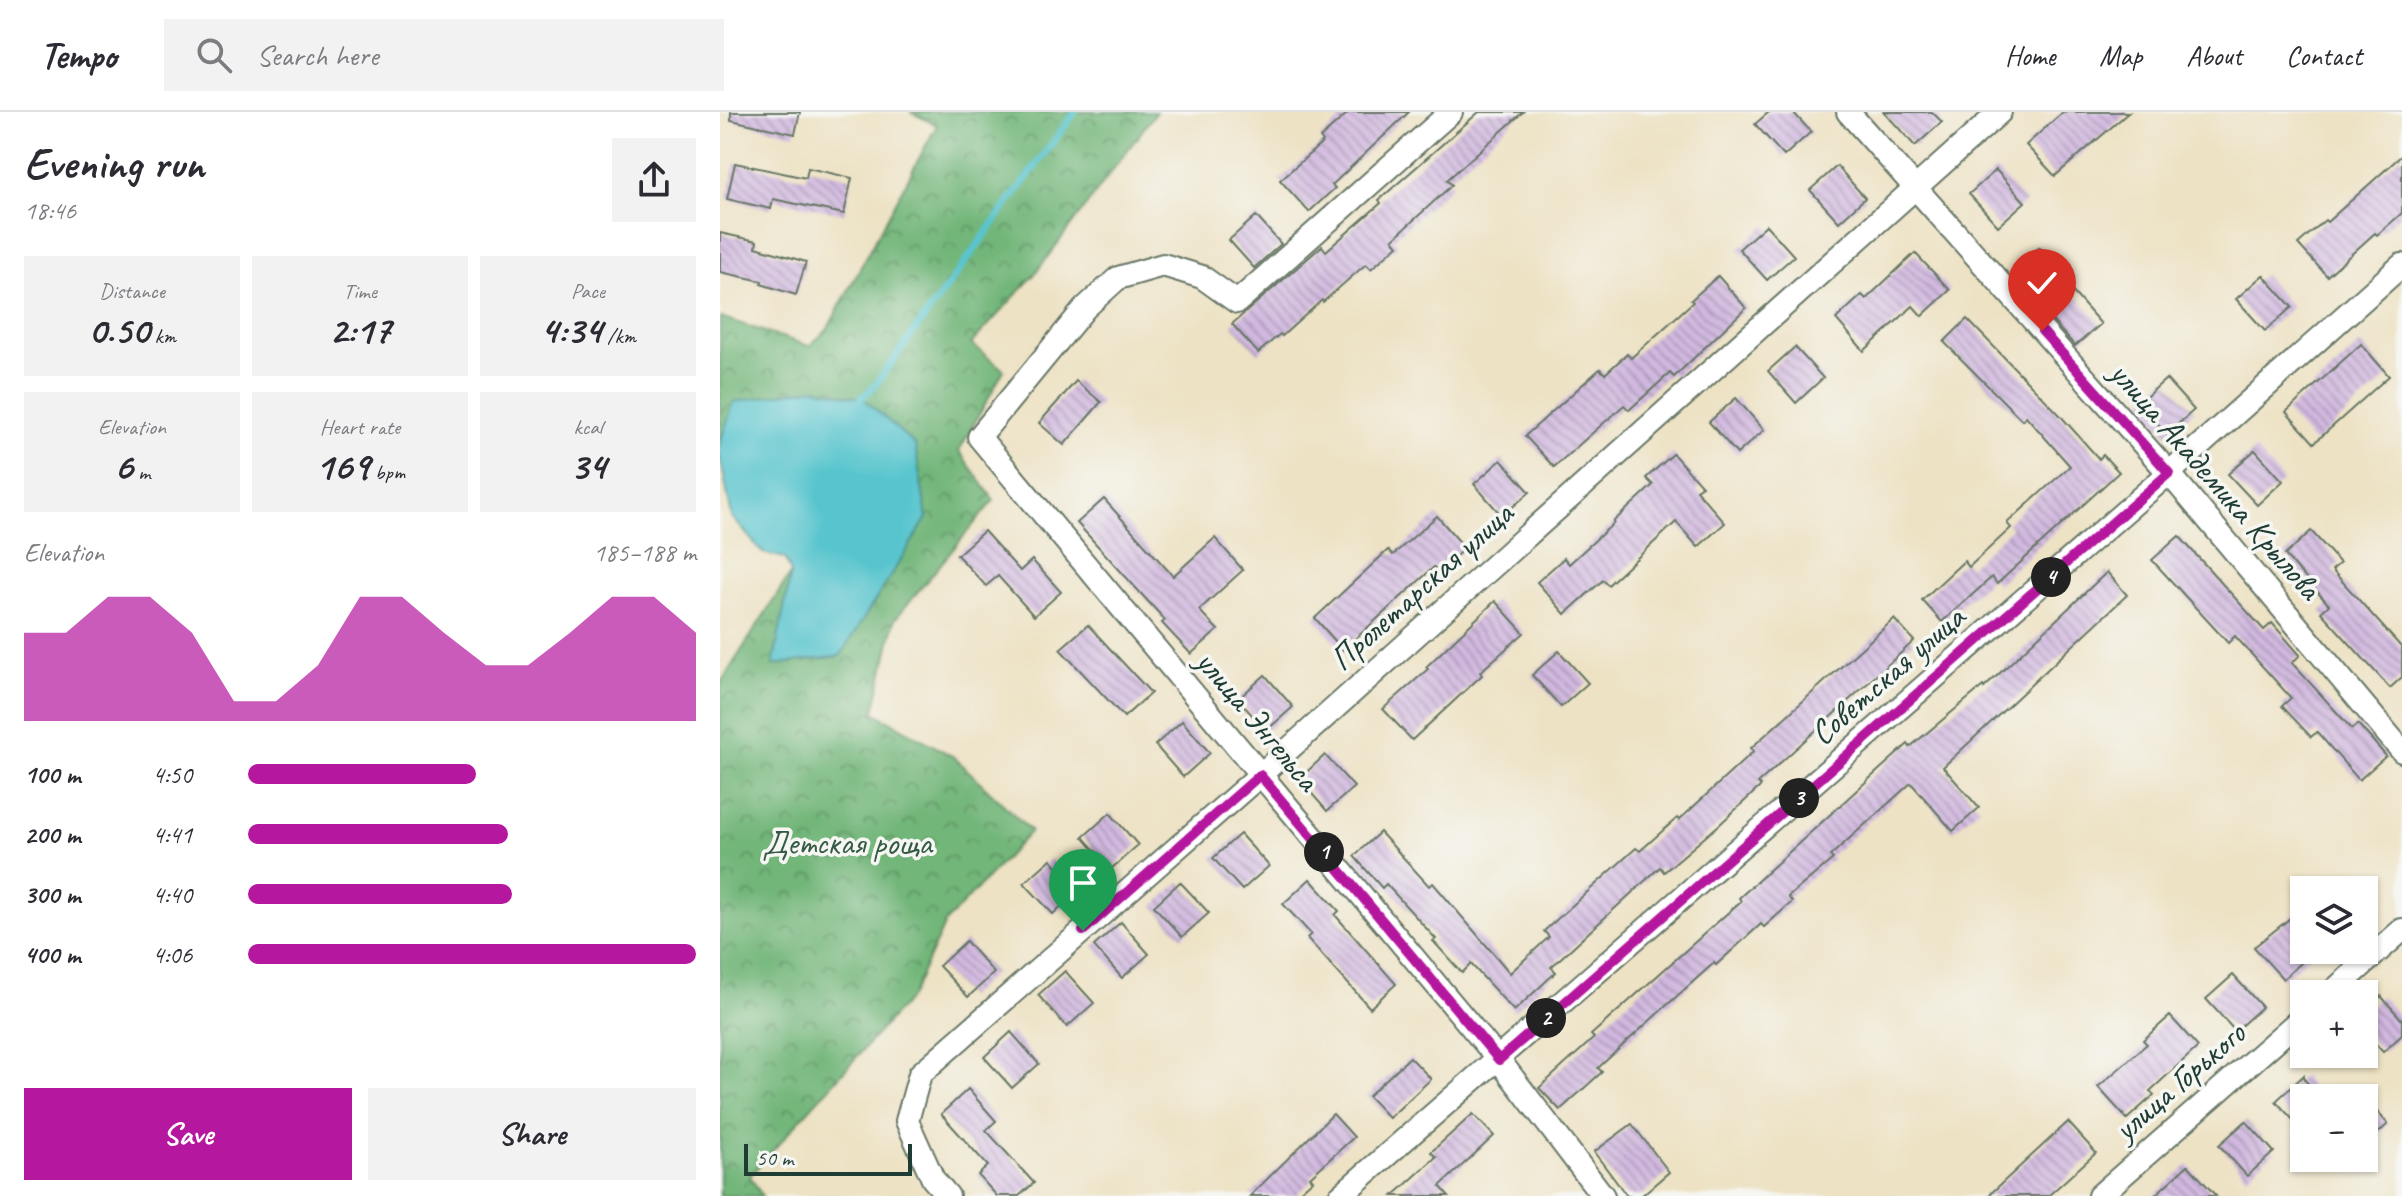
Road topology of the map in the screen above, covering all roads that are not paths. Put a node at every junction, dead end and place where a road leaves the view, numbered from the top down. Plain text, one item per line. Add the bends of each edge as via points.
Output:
1 (1451, 112) edge
2 (1848, 112) edge
3 (2000, 112) edge
4 (1915, 188) junction
5 (2402, 265) edge
6 (2169, 473) junction
7 (2402, 751) edge
8 (1260, 775) junction
9 (2402, 930) edge
10 (2346, 980) edge
11 (2290, 1028) edge
12 (1499, 1060) junction
13 (948, 1196) edge
14 (1340, 1196) edge
15 (1603, 1196) edge
16 (2099, 1196) edge

1 - 8 street, улица Энгельса via 1237,302 1202,277 1163,265 1118,278 1085,308 979,437
2 - 4 street, улица Академика Крылова
3 - 4 street, Пролетарская улица
4 - 6 street, улица Академика Крылова
4 - 8 street, Пролетарская улица
5 - 6 street, Советская улица
6 - 7 street, улица Академика Крылова
6 - 12 street, Советская улица
8 - 12 street, улица Энгельса
8 - 13 street, Пролетарская улица via 920,1074 907,1121 933,1179
9 - 10 street
11 - 16 street, улица Горького
12 - 14 street, Советская улица
12 - 15 street, улица Энгельса

